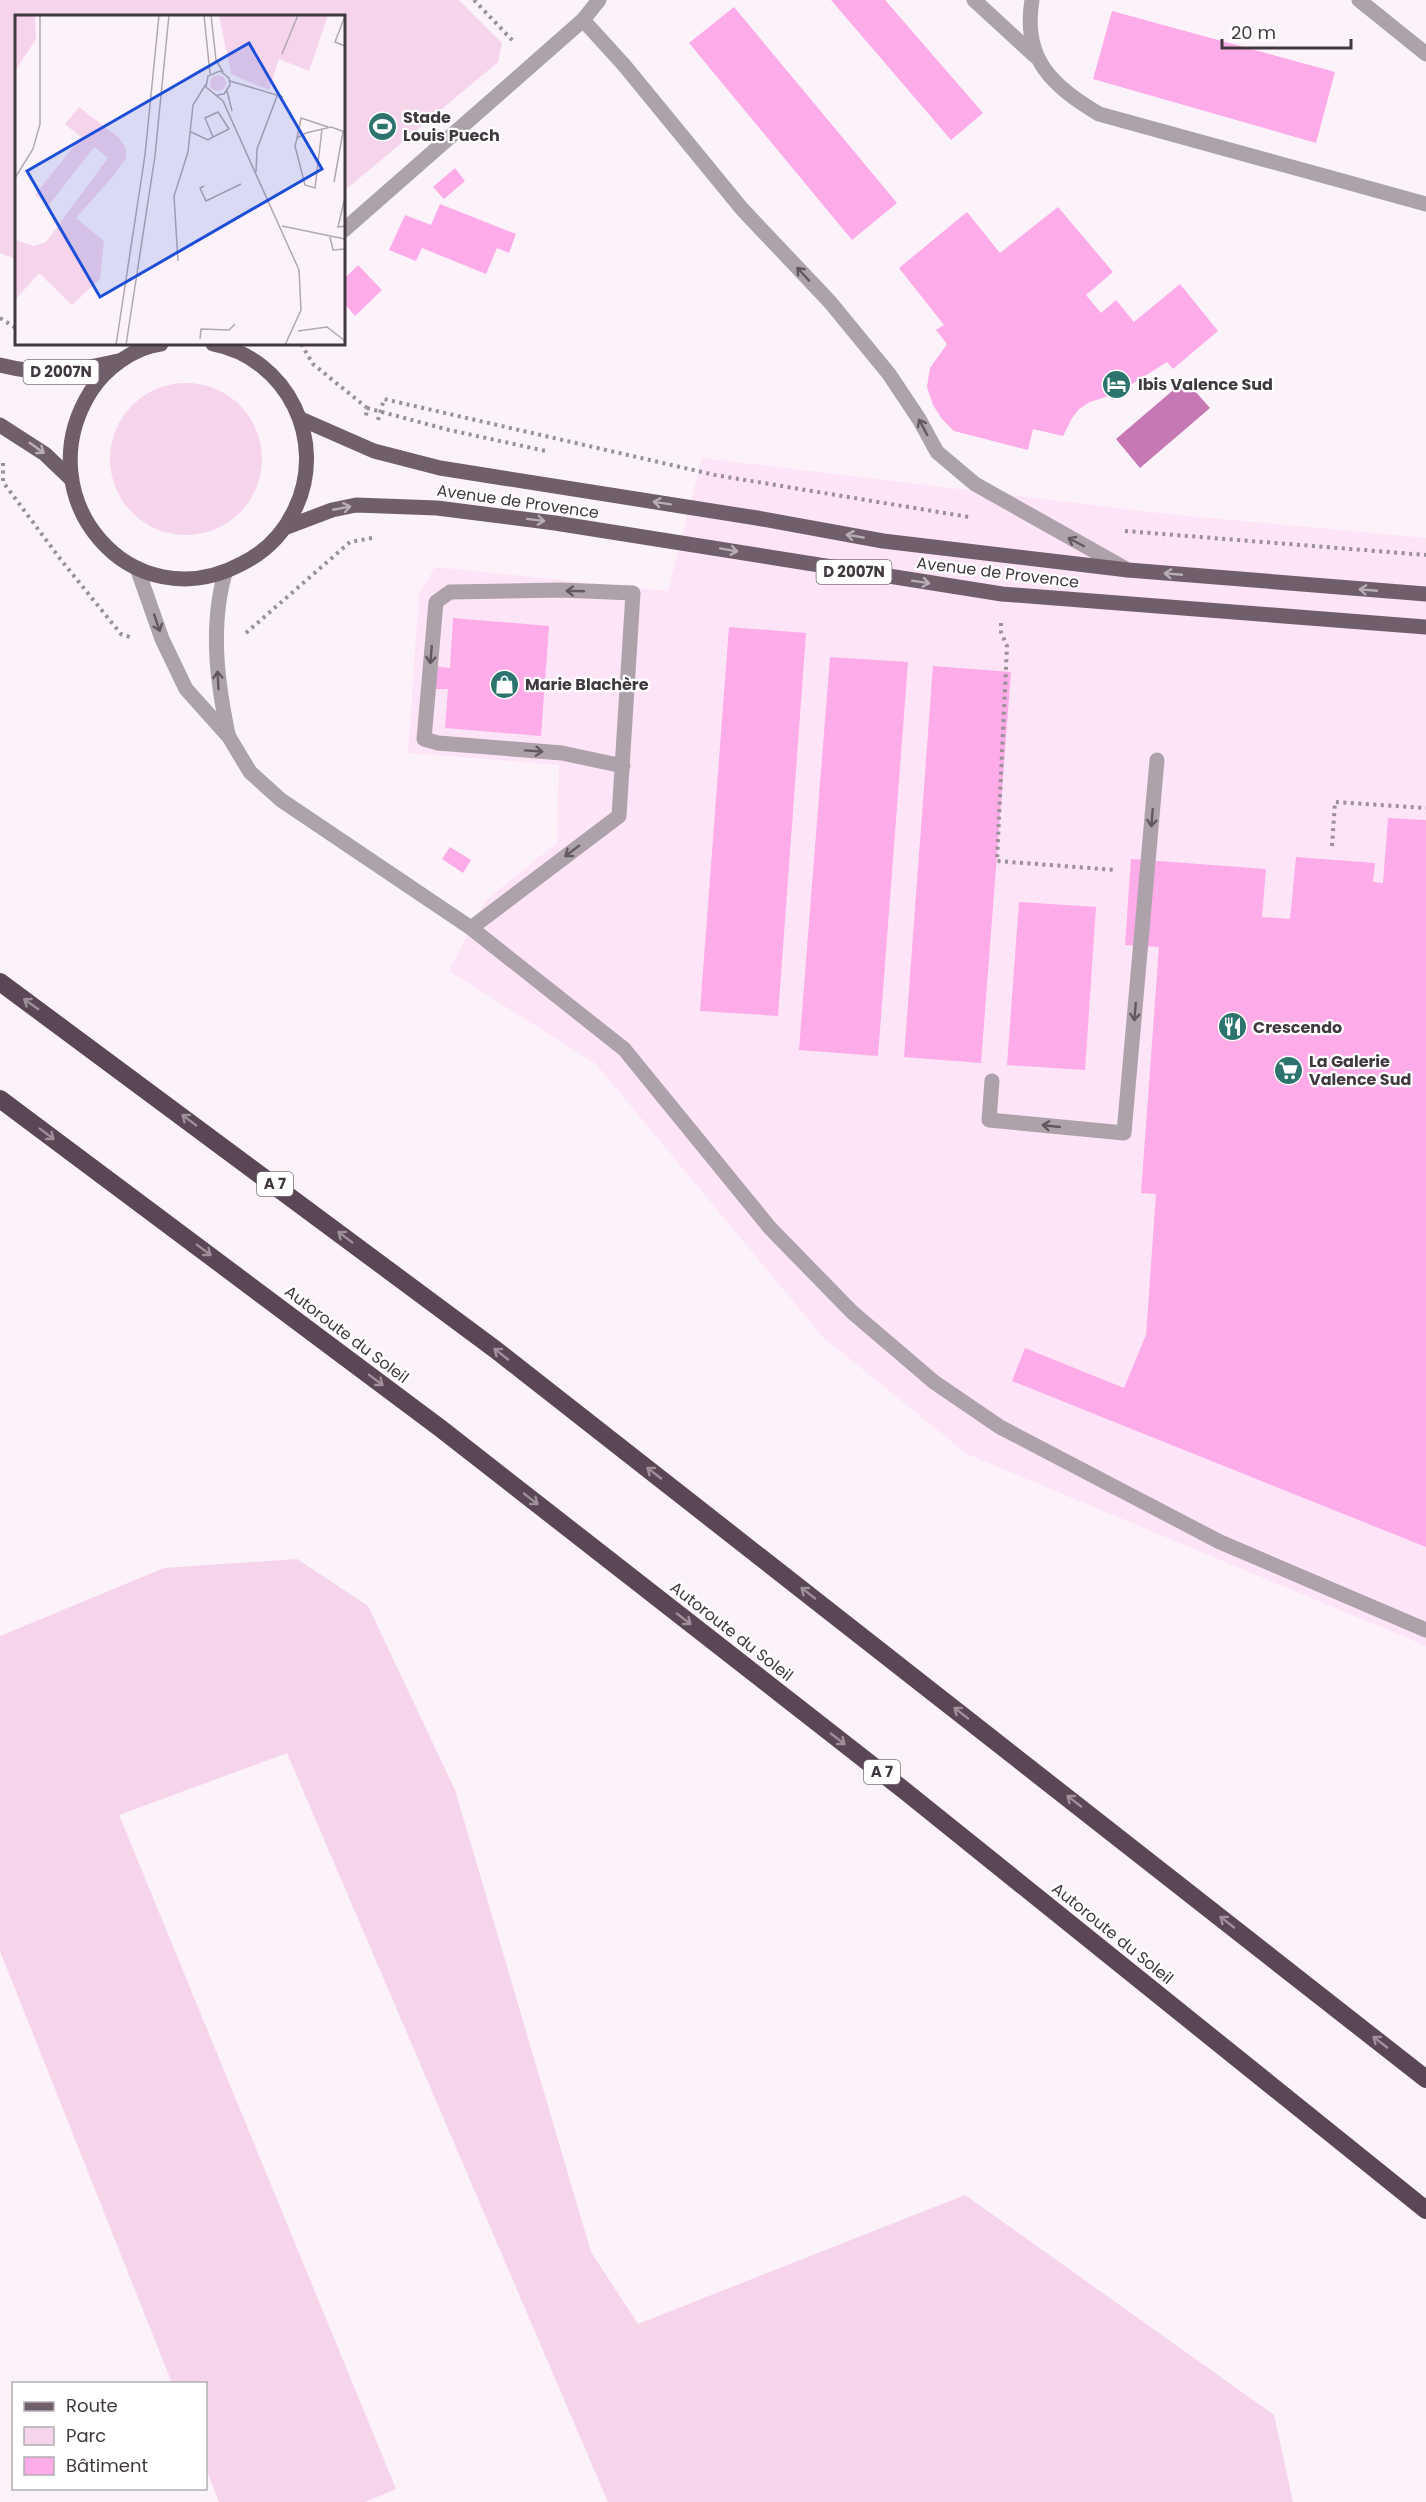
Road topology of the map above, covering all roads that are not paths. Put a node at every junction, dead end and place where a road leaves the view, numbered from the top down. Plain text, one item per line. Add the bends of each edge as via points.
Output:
1 (599, 0) edge
2 (974, 0) edge
3 (1032, 0) edge
4 (1359, 0) edge
5 (583, 20) junction
6 (1426, 54) edge
7 (1035, 56) junction
8 (1426, 204) edge
9 (345, 229) edge
10 (158, 345) edge
11 (232, 345) edge
12 (121, 360) junction
13 (0, 364) edge
14 (301, 419) junction
15 (0, 425) edge
16 (70, 478) junction
17 (287, 526) junction
18 (137, 568) junction
19 (1128, 570) junction
20 (225, 573) junction
21 (1426, 594) edge
22 (1426, 627) edge
23 (229, 737) junction
24 (1157, 760) dead end
25 (623, 766) junction
26 (471, 928) junction
27 (0, 982) edge
28 (992, 1081) dead end
29 (0, 1099) edge
30 (1426, 1630) edge
31 (1426, 2079) edge
32 (1426, 2210) edge

1 - 5 lane
2 - 7 lane
3 - 7 lane
4 - 6 lane
5 - 9 lane
19 -> 5 lane via 975,484 937,452 889,374 830,302 742,209
7 - 8 lane via 1064,93 1099,114
10 - 12 main road
11 - 14 main road via 261,364 285,388
12 - 13 main road, D 2007N via 75,371 34,373
12 - 16 main road via 97,383 79,411 69,444
14 - 17 main road via 308,456 303,492
19 -> 14 main road, Avenue de Provence / D 2007N via 883,542 440,468 374,451
15 -> 16 main road via 45,454
16 - 18 main road via 78,506 92,531 112,552
17 - 20 main road via 260,555
17 -> 22 main road, Avenue de Provence / D 2007N via 356,505 437,508 1002,594
18 - 20 main road via 166,577 196,579
18 -> 23 lane via 162,639 186,689
21 -> 19 main road, Avenue de Provence / D 2007N
23 -> 20 lane via 217,684 217,601
23 - 26 lane via 250,772 281,800
24 -> 28 lane via 1124,1133 989,1120
25 -> 25 lane via 633,593 450,592 436,602 424,739 562,753
25 -> 26 lane via 619,816
26 - 30 lane via 624,1049 770,1228 852,1312 934,1382 1000,1427 1220,1542
31 -> 27 highway, A 7 via 496,1350
29 -> 32 highway, Autoroute du Soleil / A 7 via 459,1443 905,1791

